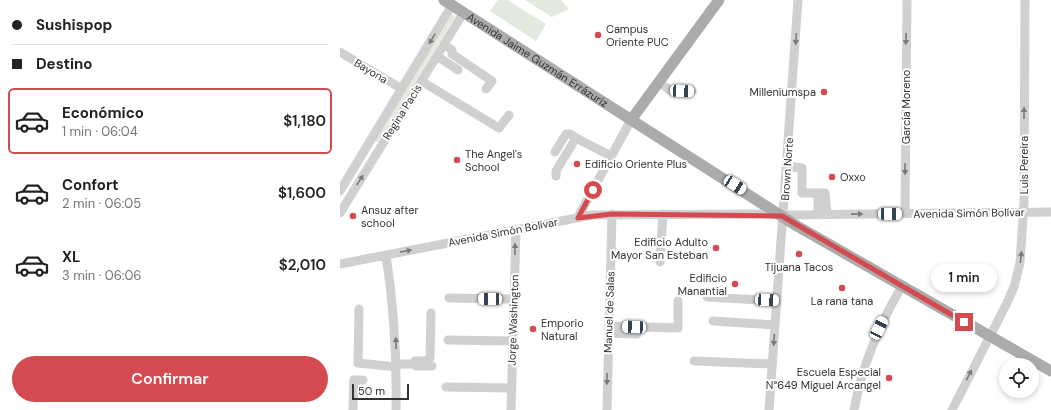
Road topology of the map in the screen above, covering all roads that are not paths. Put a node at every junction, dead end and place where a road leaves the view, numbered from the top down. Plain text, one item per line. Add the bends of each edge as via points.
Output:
1 (719, 0) edge
2 (798, 0) edge
3 (907, 0) edge
4 (1025, 0) edge
5 (448, 3) edge
6 (464, 12) junction
7 (444, 44) junction
8 (340, 52) edge
9 (437, 56) junction
10 (458, 70) dead end
11 (421, 81) junction
12 (659, 82) junction
13 (402, 89) junction
14 (486, 89) dead end
15 (692, 91) dead end
16 (509, 115) dead end
17 (631, 120) junction
18 (376, 132) junction
19 (386, 138) junction
20 (576, 138) junction
21 (555, 152) dead end
22 (611, 156) junction
23 (787, 170) junction
24 (556, 176) dead end
25 (340, 192) edge
26 (349, 199) junction
27 (1024, 212) junction
28 (1051, 212) edge
29 (340, 213) edge
30 (612, 214) junction
31 (663, 214) junction
32 (822, 214) junction
33 (905, 214) junction
34 (782, 216) junction
35 (578, 218) junction
36 (516, 230) junction
37 (386, 255) junction
38 (660, 262) dead end
39 (340, 264) edge
40 (902, 286) junction
41 (707, 297) dead end
42 (449, 298) dead end
43 (514, 299) junction
44 (678, 301) dead end
45 (776, 301) junction
46 (359, 309) dead end
47 (431, 313) dead end
48 (713, 321) dead end
49 (775, 325) junction
50 (609, 330) junction
51 (637, 334) dead end
52 (989, 337) junction
53 (448, 340) dead end
54 (513, 341) junction
55 (694, 361) dead end
56 (414, 364) junction
57 (772, 364) junction
58 (397, 366) junction
59 (432, 366) dead end
60 (1051, 371) edge
61 (363, 380) dead end
62 (446, 387) dead end
63 (511, 388) junction
64 (353, 410) edge
65 (396, 410) edge
66 (511, 410) edge
67 (607, 410) edge
68 (769, 410) edge
69 (854, 410) edge
70 (952, 410) edge

1 - 12 main road
2 -> 23 street, Brown Norte
3 -> 33 street, García Moreno
27 -> 4 street, Luis Pereira
5 - 6 main road, Avenida Jaime Guzmán Errázuriz
5 -> 13 street, Regina Pacis
6 - 7 street, Regina Pacis
6 - 17 main road, Avenida Jaime Guzmán Errázuriz
7 - 9 street, Regina Pacis
7 - 14 street via 452,50 452,54 492,81
8 - 13 street, Bayona
9 - 10 street
9 - 11 street, Regina Pacis
11 - 16 street via 499,128
11 - 19 street, Regina Pacis
12 - 15 street via 671,91
12 - 17 main road
13 - 18 street, Regina Pacis
17 - 22 street
17 - 34 main road, Avenida Jaime Guzmán Errázuriz
18 - 19 street
18 - 25 street, Regina Pacis
26 -> 19 street, Regina Pacis
20 - 21 street via 566,134
20 - 22 street
20 - 24 street via 556,171
22 - 35 street
23 - 32 street via 802,171 802,192 821,193
23 - 34 street, Brown Norte
25 - 26 street
26 - 29 street, Regina Pacis
27 - 28 street, Avenida Simón Bolívar
27 - 33 street, Avenida Simón Bolívar
52 -> 27 street, Luis Pereira via 1008,301 1017,275
30 - 31 street, Avenida Simón Bolívar
30 - 35 street, Avenida Simón Bolívar
30 - 50 street, Manuel de Salas
31 - 34 street, Avenida Simón Bolívar
31 - 38 street
32 -> 33 street, Avenida Simón Bolívar
32 - 34 street, Avenida Simón Bolívar
34 - 40 main road, Avenida Jaime Guzmán Errázuriz
34 - 45 street, Brown Norte
35 - 36 street, Avenida Simón Bolívar
37 -> 36 street, Avenida Simón Bolívar
43 -> 36 street, Jorge Washington
37 - 39 street, Avenida Simón Bolívar
58 -> 37 street via 395,322
40 - 52 main road, Avenida Jaime Guzmán Errázuriz
40 - 69 street via 873,343
41 - 45 street
42 - 43 street
43 - 54 street, Jorge Washington
44 - 50 street via 678,328
45 - 49 street, Brown Norte
46 - 58 street via 358,363
47 - 56 street via 430,358 415,361
48 - 49 street
49 -> 57 street, Brown Norte
50 - 51 street
50 -> 67 street, Manuel de Salas
52 - 60 main road, Avenida Jaime Guzmán Errázuriz
70 -> 52 street, Luis Pereira
53 - 54 street
54 - 63 street, Jorge Washington
55 - 57 street
56 - 58 street
56 - 59 street
57 - 68 street, Brown Norte
58 - 65 street
61 - 64 street via 354,380
62 - 63 street
63 - 66 street, Jorge Washington

